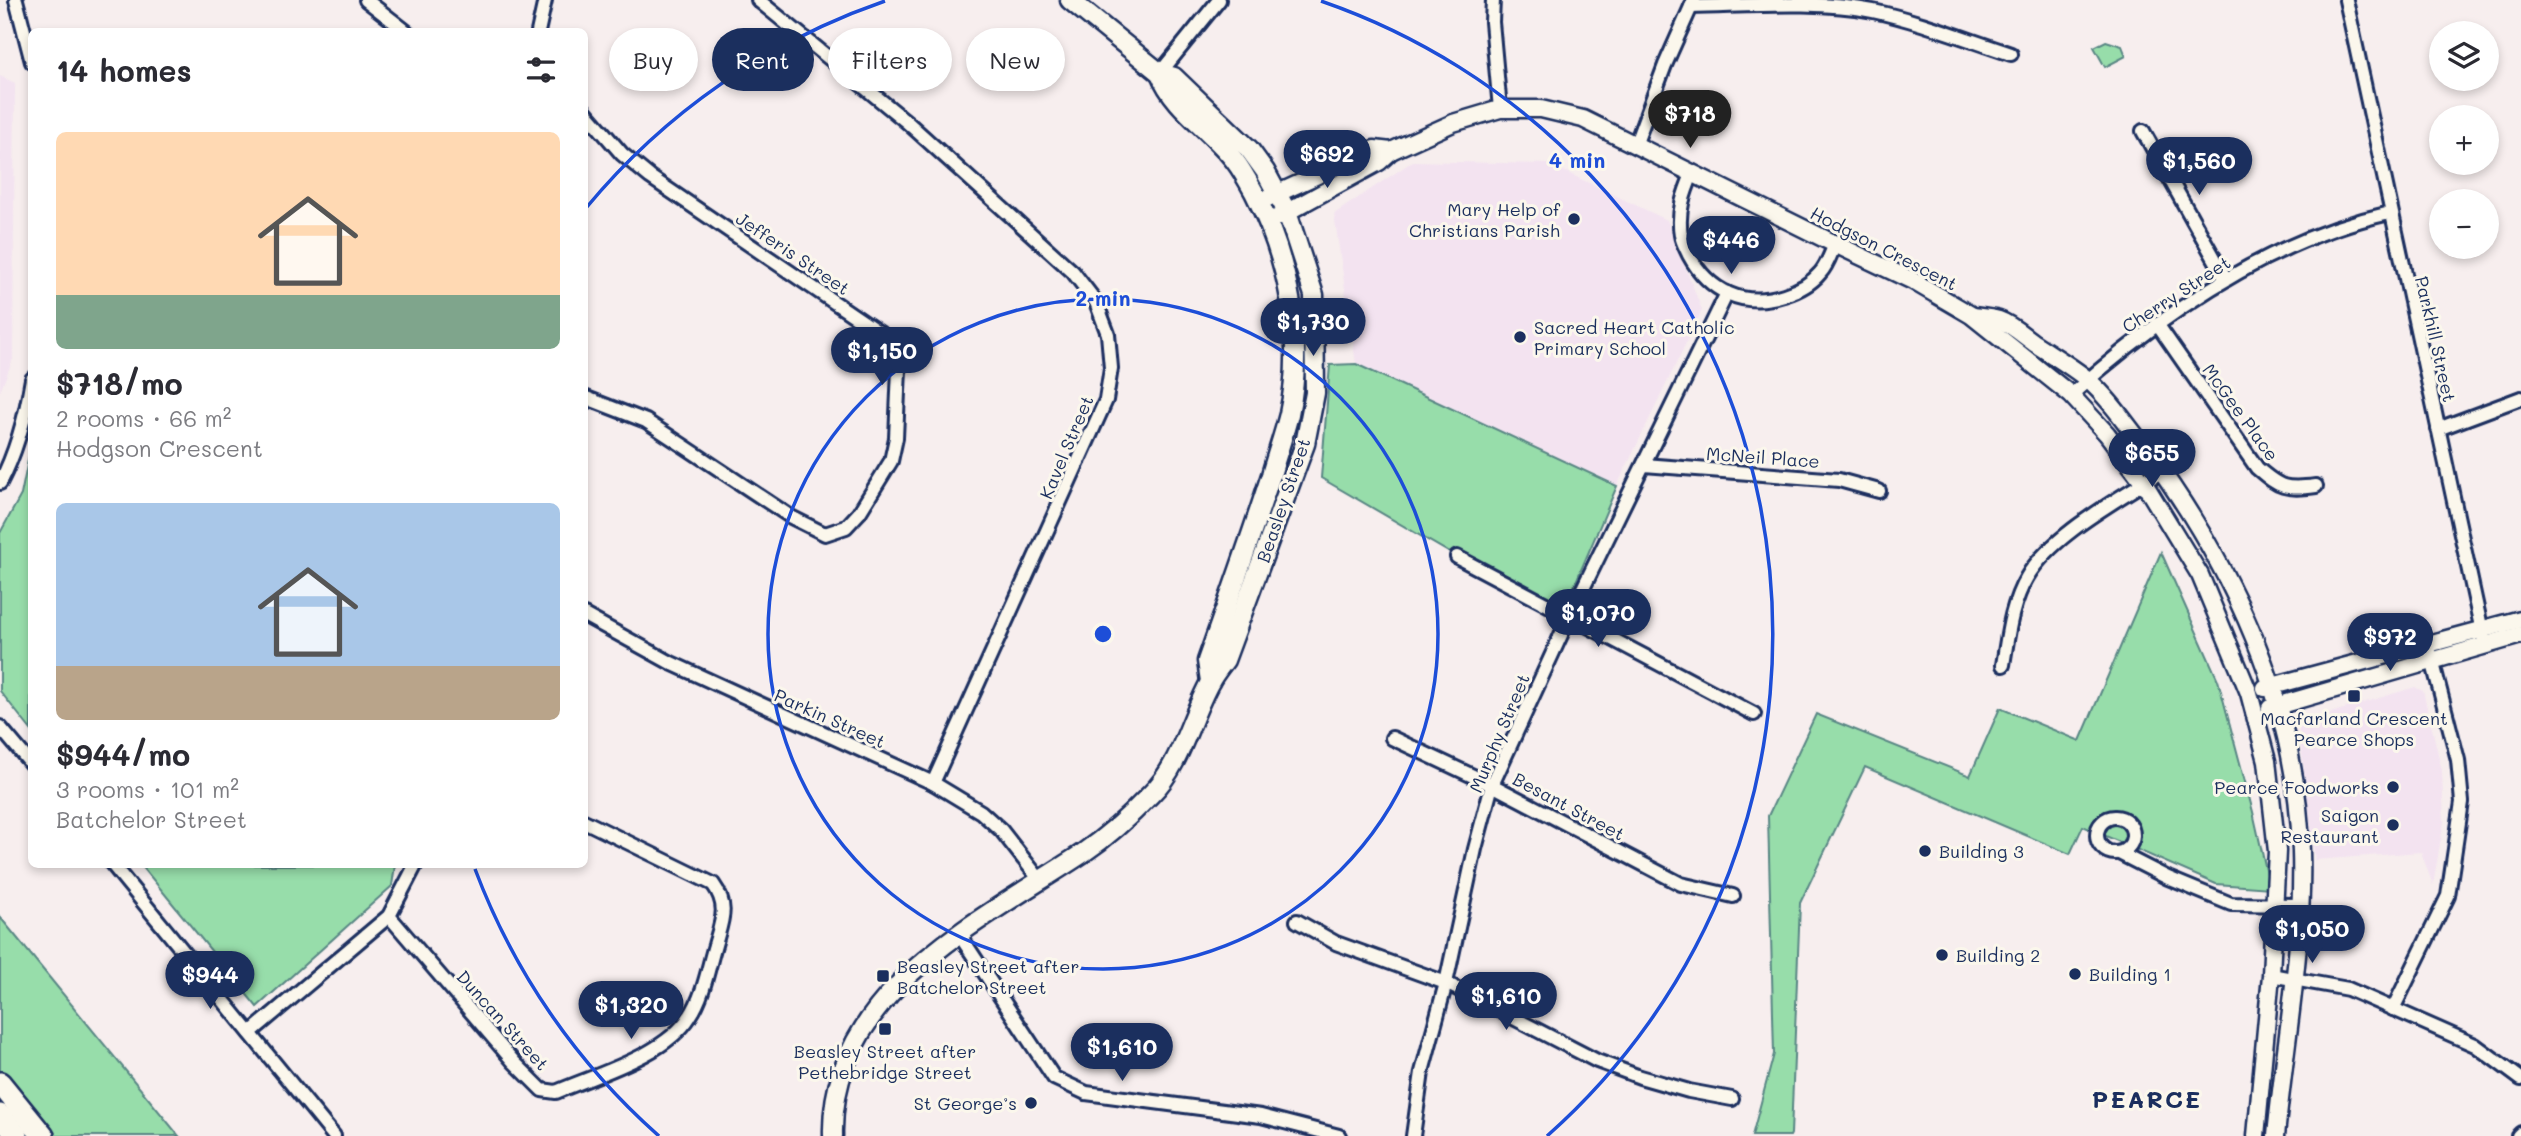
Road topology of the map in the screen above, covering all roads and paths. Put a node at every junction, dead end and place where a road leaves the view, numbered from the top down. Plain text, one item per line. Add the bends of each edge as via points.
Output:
1 (16, 0) edge
2 (366, 0) edge
3 (545, 0) edge
4 (758, 0) edge
5 (1070, 0) edge
6 (1219, 0) edge
7 (1493, 0) edge
8 (2346, 0) edge
9 (1692, 3) edge
10 (402, 28) edge
11 (539, 28) edge
12 (28, 46) edge
13 (2011, 54) dead end
14 (1160, 73) junction
15 (1500, 109) junction
16 (588, 115) edge
17 (2143, 131) dead end
18 (1636, 143) junction
19 (1391, 151) junction
20 (1693, 172) junction
21 (1277, 193) junction
22 (1259, 202) junction
23 (1287, 212) junction
24 (2390, 213) junction
25 (1269, 222) junction
26 (1835, 244) junction
27 (2226, 279) junction
28 (1727, 293) junction
29 (1971, 315) junction
30 (2157, 324) junction
31 (2087, 380) junction
32 (2071, 395) junction
33 (28, 398) edge
34 (2521, 398) edge
35 (588, 399) edge
36 (2438, 429) junction
37 (1644, 466) junction
38 (2162, 471) junction
39 (0, 483) edge
40 (2144, 483) junction
41 (2316, 486) dead end
42 (1879, 491) dead end
43 (1457, 557) dead end
44 (1570, 615) junction
45 (588, 617) edge
46 (2521, 619) edge
47 (2521, 635) edge
48 (2483, 637) junction
49 (2428, 644) junction
50 (2433, 661) junction
51 (2003, 665) dead end
52 (1210, 681) junction
53 (2272, 686) junction
54 (2249, 693) junction
55 (2278, 706) junction
56 (2255, 713) junction
57 (1754, 714) dead end
58 (0, 727) edge
59 (1392, 738) dead end
60 (28, 760) edge
61 (933, 783) junction
62 (1492, 785) junction
63 (588, 823) edge
64 (2119, 853) dead end
65 (115, 868) edge
66 (414, 868) edge
67 (1040, 880) junction
68 (1733, 896) dead end
69 (2275, 905) junction
70 (2299, 905) junction
71 (389, 916) junction
72 (1297, 920) dead end
73 (959, 934) junction
74 (2271, 975) junction
75 (2294, 979) junction
76 (1446, 982) junction
77 (2393, 1009) junction
78 (250, 1033) junction
79 (2521, 1079) edge
80 (0, 1083) edge
81 (1732, 1099) dead end
82 (0, 1115) edge
83 (18, 1136) edge
84 (43, 1136) edge
85 (334, 1136) edge
86 (833, 1136) edge
87 (1339, 1136) edge
88 (1413, 1136) edge
89 (2256, 1136) edge
90 (2276, 1136) edge

1 - 12 street
2 - 10 street
3 - 11 street
4 - 61 street, Kavel Street via 908,122 1073,272 1096,302 1108,334 1111,368 1107,400
5 - 14 main road, Beasley Street
6 - 14 street
7 - 15 street
8 - 24 street, Parkhill Street
9 - 13 street via 1833,5 1872,11
9 - 18 street
14 - 21 main road, Beasley Street via 1174,77 1249,149
14 - 22 main road, Beasley Street via 1166,89 1234,160
15 - 18 street, Hodgson Crescent via 1541,109 1583,118
15 - 19 street, Hodgson Crescent via 1453,122
16 - 35 street, Jefferis Street via 622,154 650,177 881,334 894,346 899,369 891,461 859,513 846,527 825,534 791,517 646,421
17 - 27 street
18 - 20 street, Hodgson Crescent
19 - 21 street, Hodgson Crescent via 1374,149
19 - 23 street, Hodgson Crescent
20 - 26 street, Hodgson Crescent
20 - 28 street via 1681,205 1681,238 1706,280
21 - 22 street, Hodgson Crescent
21 - 23 main road, Beasley Street
22 - 25 main road, Beasley Street
23 - 25 street, Hodgson Crescent
23 - 52 main road, Beasley Street via 1314,295 1315,393 1305,444 1225,660
24 - 27 street, Cherry Street via 2327,230
24 - 36 street, Parkhill Street
25 - 52 main road, Beasley Street via 1290,303 1294,373 1289,412 1264,499 1207,660
26 - 28 street via 1822,272 1798,290 1765,301
26 - 29 street, Hodgson Crescent
27 - 30 street, Cherry Street
28 - 37 street, Murphy Street
29 - 31 street, Hodgson Crescent via 2001,321
29 - 32 street, Hodgson Crescent
30 - 31 street, Cherry Street
30 - 41 street, McGee Place via 2257,468 2275,484 2294,489
31 - 32 street, Cherry Street
31 - 38 street, Hodgson Crescent
32 - 40 street, Hodgson Crescent
33 - 39 street
34 - 36 street
36 - 48 street, Parkhill Street
37 - 42 street, McNeil Place via 1839,480
37 - 44 street, Murphy Street
38 - 40 street
38 - 53 street, Hodgson Crescent via 2221,564
40 - 51 street via 2042,556 2019,595
40 - 54 street, Hodgson Crescent via 2200,576
43 - 44 street
44 - 57 street
44 - 62 street, Murphy Street
45 - 61 street, Parkin Street via 695,675
46 - 48 street
47 - 48 street
48 - 49 street
48 - 50 street
49 - 50 street
49 - 53 street
50 - 55 street
50 - 77 street via 2458,760 2462,802 2458,839 2448,896
52 - 67 main road, Beasley Street via 1176,757 1155,791 1121,825
53 - 54 street
53 - 55 street, Hodgson Crescent
54 - 56 street, Hodgson Crescent
55 - 56 street
55 - 70 street, Hodgson Crescent via 2290,757 2301,850
56 - 69 street, Hodgson Crescent via 2273,804
58 - 60 street
59 - 62 street, Besant Street
61 - 67 street, Parkin Street via 1001,830
62 - 68 street, Besant Street via 1681,884
62 - 76 street, Murphy Street
63 - 71 street, Duncan Street via 713,884 721,896 724,912 692,1014 679,1032 657,1048 556,1092 542,1090
64 - 69 street via 2231,904
65 - 78 street
66 - 71 street
67 - 73 main road, Beasley Street
69 - 70 street
69 - 74 street, Hodgson Crescent
70 - 75 street, Hodgson Crescent
71 - 78 street
72 - 76 street via 1336,943
73 - 86 main road, Beasley Street via 902,979 873,1012 852,1048 838,1089
73 - 87 street via 1055,1079 1086,1093 1261,1116
74 - 75 street
74 - 89 street, Hodgson Crescent
75 - 77 street via 2348,989
75 - 90 street, Hodgson Crescent
76 - 81 street via 1597,1060 1653,1080
76 - 88 street, Murphy Street via 1422,1072
77 - 79 street via 2475,1045
78 - 85 street
80 - 84 main road
82 - 83 main road

